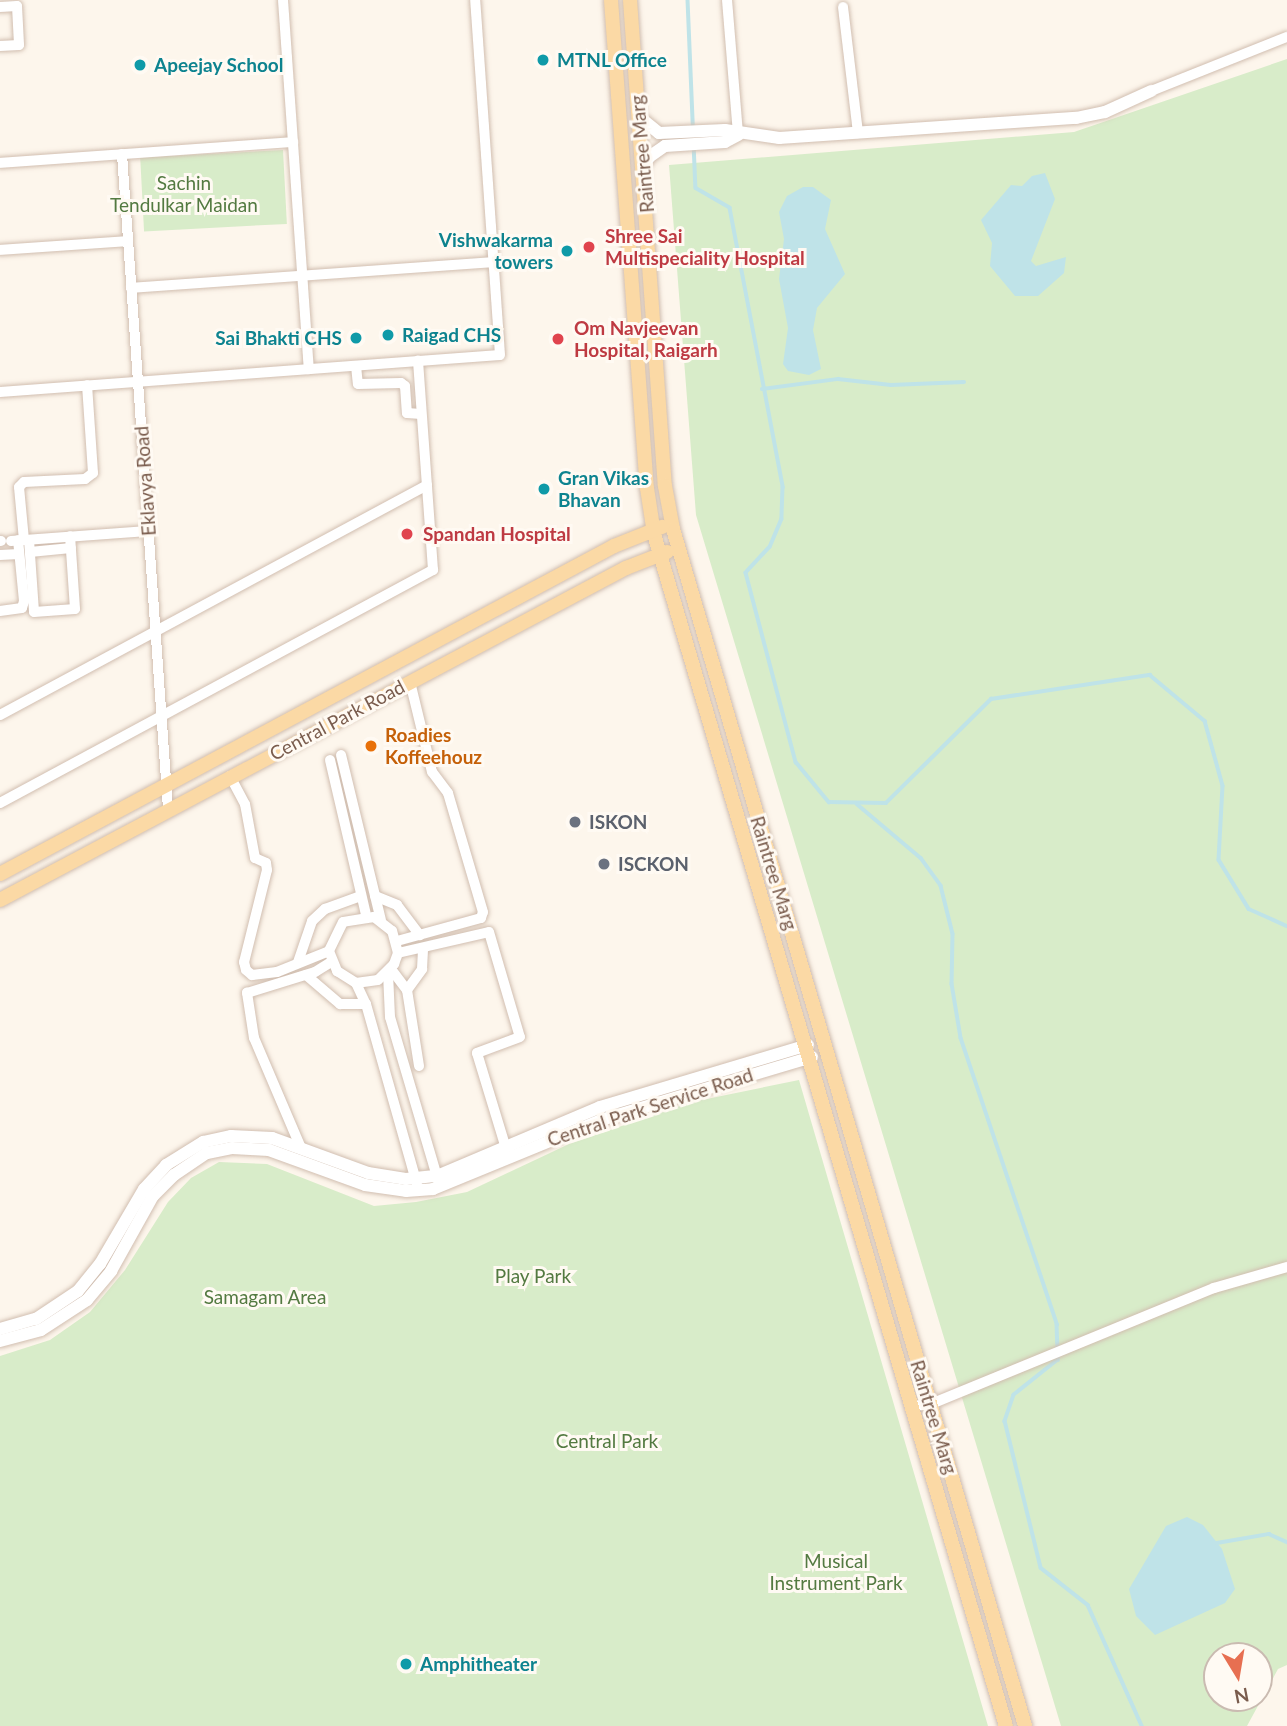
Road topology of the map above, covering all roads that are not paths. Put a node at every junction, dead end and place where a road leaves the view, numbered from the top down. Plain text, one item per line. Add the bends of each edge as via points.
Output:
1 (283, 0) edge
2 (475, 0) edge
3 (611, 0) edge
4 (630, 0) edge
5 (727, 0) edge
6 (0, 6) edge
7 (843, 7) dead end
8 (1287, 37) edge
9 (0, 46) edge
10 (1151, 91) joint
11 (638, 116) junction
12 (858, 133) junction
13 (738, 135) junction
14 (682, 139) junction
15 (293, 142) junction
16 (122, 154) junction
17 (0, 163) edge
18 (643, 168) junction
19 (128, 241) junction
20 (0, 250) edge
21 (493, 262) junction
22 (303, 276) junction
23 (131, 288) junction
24 (418, 361) junction
25 (356, 366) junction
26 (309, 369) junction
27 (138, 382) junction
28 (87, 385) junction
29 (0, 391) edge
30 (421, 414) junction
31 (427, 485) junction
32 (672, 524) junction
33 (654, 530) junction
34 (148, 531) junction
35 (70, 536) junction
36 (14, 540) edge
37 (71, 548) junction
38 (678, 548) junction
39 (25, 553) junction
40 (660, 554) junction
41 (0, 555) edge
42 (0, 611) edge
43 (156, 631) junction
44 (410, 682) junction
45 (0, 715) edge
46 (162, 717) junction
47 (341, 755) dead end
48 (330, 760) dead end
49 (230, 776) junction
50 (167, 785) junction
51 (0, 803) edge
52 (168, 808) junction
53 (0, 874) edge
54 (361, 895) junction
55 (375, 896) junction
56 (0, 900) edge
57 (366, 915) junction
58 (381, 920) junction
59 (420, 935) junction
60 (397, 941) junction
61 (423, 950) junction
62 (398, 953) junction
63 (330, 956) junction
64 (298, 962) junction
65 (389, 971) junction
66 (306, 975) junction
67 (356, 983) junction
68 (407, 990) junction
69 (366, 1004) junction
70 (810, 1051) junction
71 (419, 1066) dead end
72 (505, 1145) junction
73 (301, 1148) junction
74 (439, 1182) junction
75 (418, 1185) junction
76 (1287, 1267) edge
77 (0, 1329) edge
78 (0, 1341) edge
79 (931, 1404) junction
80 (912, 1406) junction
81 (1006, 1726) edge
82 (1025, 1726) edge

1 - 15 street
2 - 21 street
3 - 33 main road, Raintree Marg via 647,488
4 - 11 main road, Raintree Marg
5 - 13 street
6 - 9 street via 17,6 19,46
7 - 12 street
8 - 10 street
10 - 12 street via 1105,112 1076,118
11 - 14 street via 653,131
11 - 18 main road, Raintree Marg
12 - 13 street via 779,138
13 - 14 street via 725,130
14 - 18 street via 659,149
15 - 16 street
15 - 22 street
16 - 17 street
16 - 19 street, Eklavya Road
18 - 32 main road, Raintree Marg
19 - 20 street
19 - 23 street, Eklavya Road
21 - 22 street
21 - 24 street via 500,355
22 - 23 street
22 - 26 street
23 - 27 street, Eklavya Road
24 - 25 street
24 - 30 street
25 - 26 street
25 - 30 street via 358,384 401,383 407,413
26 - 27 street
27 - 28 street
27 - 34 street, Eklavya Road
28 - 29 street
28 - 36 street via 93,473 85,479 19,486
30 - 31 street
31 - 43 street
31 - 46 street via 433,570
32 - 33 main road, Central Park Road
32 - 38 main road, Raintree Marg
33 - 40 main road, Raintree Marg
33 - 50 main road, Central Park Road via 614,546
34 - 35 street
34 - 43 street, Eklavya Road
35 - 36 street
35 - 37 street
36 - 39 street
37 - 39 street
37 - 39 street via 75,609 34,612
38 - 40 main road, Central Park Road
38 - 79 main road, Raintree Marg
39 - 41 street
39 - 42 street via 22,608
40 - 44 main road, Central Park Road
40 - 70 main road, Raintree Marg
43 - 45 street
43 - 46 street, Eklavya Road
44 - 49 main road, Central Park Road
44 - 59 street via 432,772 448,793 483,912 481,918
46 - 50 street, Eklavya Road
46 - 51 street
47 - 55 street
48 - 54 street
49 - 52 main road, Central Park Road
49 - 64 street via 245,804 255,858 266,863 267,870 244,962 246,970 252,975 276,972
50 - 52 street, Eklavya Road
50 - 53 main road, Central Park Road
52 - 56 main road, Central Park Road
54 - 57 street
54 - 64 street via 325,909 312,921
55 - 58 street
55 - 59 street via 397,905
57 - 58 street
57 - 63 street via 342,922
58 - 60 street
59 - 60 street
60 - 62 street
61 - 62 street
61 - 68 street via 419,976
61 - 72 street via 489,932 520,1037 477,1053
62 - 65 street
63 - 64 street
63 - 66 street
63 - 67 street via 345,979
65 - 67 street via 378,980
65 - 68 street
65 - 74 street via 390,1017
66 - 69 street via 340,1004
66 - 73 street via 247,993 254,1038
67 - 69 street
68 - 71 street
69 - 75 street
70 - 72 street, Central Park Service Road via 600,1107
70 - 74 street, Central Park Service Road via 604,1119
70 - 80 main road, Raintree Marg
72 - 74 street, Central Park Service Road
73 - 75 street, Central Park Service Road via 361,1171
73 - 77 street, Central Park Service Road via 272,1138 246,1136 218,1138 190,1148 144,1189 100,1264 78,1291 36,1319
74 - 75 street, Central Park Service Road
75 - 78 street, Central Park Service Road via 351,1181 270,1150 207,1153 153,1196 111,1271 87,1300 41,1330
76 - 79 street via 1213,1288
79 - 80 street
79 - 82 main road, Raintree Marg
80 - 81 main road, Raintree Marg

